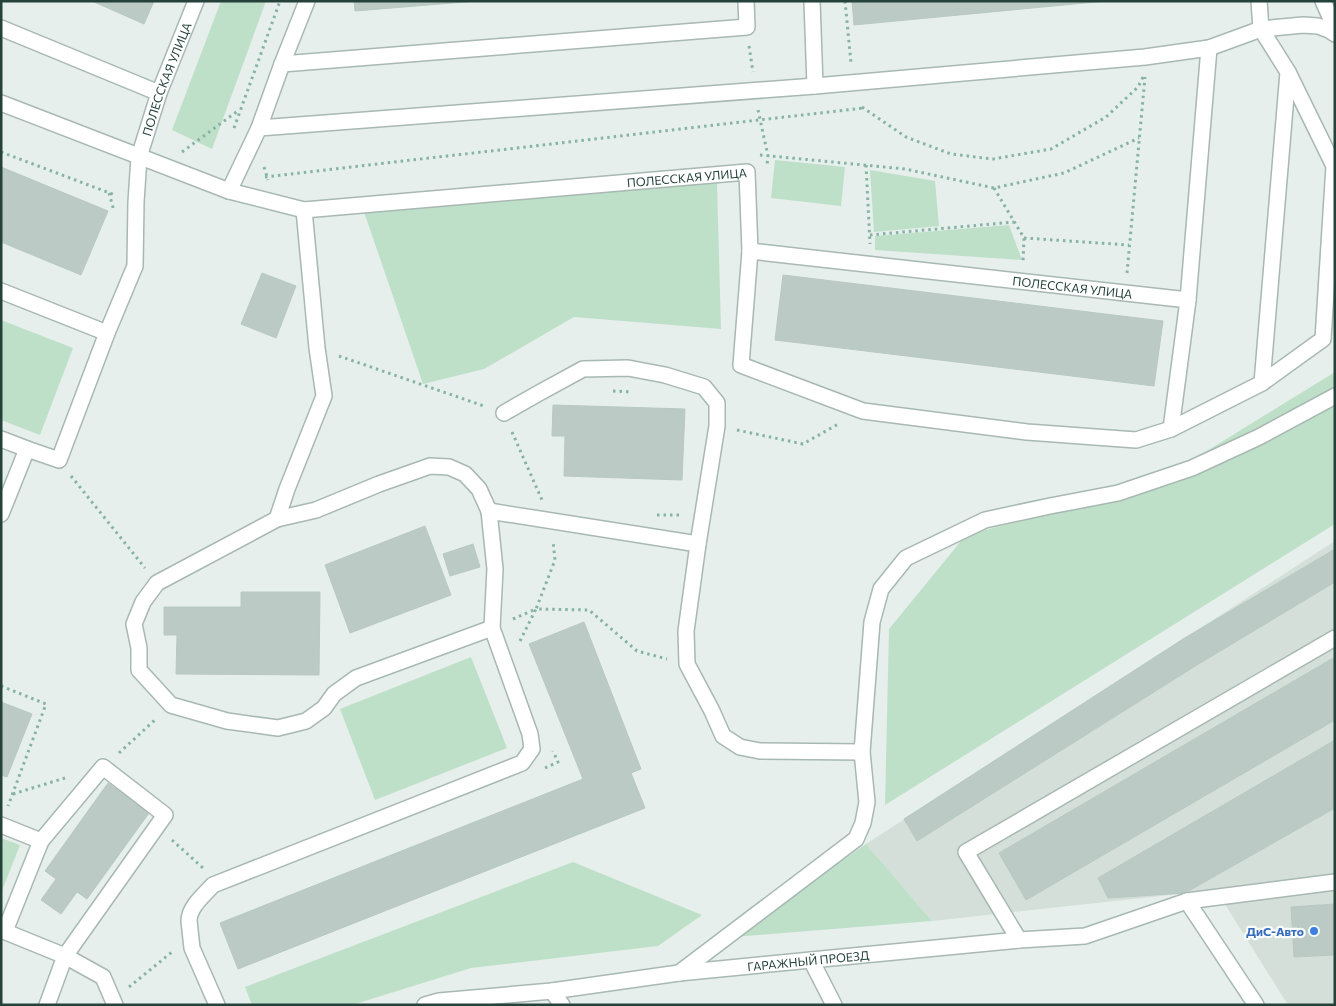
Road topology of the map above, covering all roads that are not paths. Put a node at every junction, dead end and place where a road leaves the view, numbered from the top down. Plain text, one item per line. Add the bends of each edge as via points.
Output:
1 (196, 1) edge
2 (307, 1) edge
3 (746, 1) edge
4 (812, 1) edge
5 (1259, 1) edge
6 (1323, 1) edge
7 (1, 28) edge
8 (1335, 28) edge
9 (1261, 29) junction
10 (1335, 34) edge
11 (1209, 48) junction
12 (282, 64) junction
13 (1288, 72) junction
14 (815, 86) junction
15 (158, 93) junction
16 (1, 103) edge
17 (259, 128) junction
18 (139, 157) junction
19 (232, 185) junction
20 (304, 210) junction
21 (750, 251) junction
22 (1, 290) edge
23 (1188, 300) junction
24 (107, 333) junction
25 (1262, 383) junction
26 (1335, 396) edge
27 (504, 413) road end
28 (1171, 429) junction
29 (1, 438) edge
30 (27, 449) junction
31 (489, 512) junction
32 (1, 514) edge
33 (277, 518) junction
34 (698, 544) junction
35 (492, 628) junction
36 (1335, 638) edge
37 (862, 752) junction
38 (4, 818) edge
39 (41, 841) junction
40 (1335, 882) edge
41 (1188, 901) junction
42 (3, 930) edge
43 (1019, 940) junction
44 (65, 956) junction
45 (811, 960) junction
46 (678, 973) junction
47 (552, 991) junction
48 (114, 1002) edge
49 (48, 1005) edge
50 (217, 1005) edge
51 (425, 1005) edge
52 (562, 1005) edge
53 (834, 1005) edge
54 (1256, 1005) edge

1 - 15 street, ПОЛЕССКАЯ УЛИЦА
2 - 12 street
3 - 12 street via 746,27
4 - 14 street
5 - 9 street
6 - 8 street
7 - 15 street
9 - 10 street via 1318,26
9 - 11 street
9 - 13 street
11 - 14 street via 1145,57
11 - 23 street
12 - 17 street
13 - 25 street
13 - 25 street via 1334,166 1323,340
14 - 17 street
15 - 18 street, ПОЛЕССКАЯ УЛИЦА
16 - 18 street, ПОЛЕССКАЯ УЛИЦА
17 - 19 street
18 - 19 street, ПОЛЕССКАЯ УЛИЦА
18 - 24 street via 136,266
19 - 20 street, ПОЛЕССКАЯ УЛИЦА
20 - 21 street, ПОЛЕССКАЯ УЛИЦА via 747,172
20 - 33 street via 324,396
21 - 23 street, ПОЛЕССКАЯ УЛИЦА
21 - 28 street via 741,365 863,411 1027,432 1136,440
22 - 24 street
23 - 28 street
24 - 30 street via 59,460
25 - 28 street
26 - 37 street via 1192,468 1118,493 985,520 906,558 881,589 872,622
27 - 34 street via 583,369 628,368 665,375 704,388 717,403 717,426
29 - 30 street
30 - 32 street
31 - 33 street via 479,489 465,474 449,467 430,466 316,510
31 - 34 street
31 - 35 street via 495,568
33 - 35 street via 157,583 143,602 134,624 139,670 171,705 227,721 278,728 306,721 356,678
34 - 37 street via 686,631 687,664 723,736 740,747 760,751
35 - 50 street via 530,734 532,750 522,763 213,885 194,906 189,917 192,948
36 - 43 street via 966,852
37 - 46 street via 867,802 856,839
38 - 39 street
39 - 42 street
39 - 44 street via 103,767 165,815
40 - 41 street, ГАРАЖНЫЙ ПРОЕЗД
41 - 43 street, ГАРАЖНЫЙ ПРОЕЗД via 1085,936
41 - 54 street
42 - 44 street
43 - 45 street, ГАРАЖНЫЙ ПРОЕЗД
44 - 48 street via 103,977
44 - 49 street
45 - 46 street, ГАРАЖНЫЙ ПРОЕЗД
45 - 53 street
46 - 47 street, ГАРАЖНЫЙ ПРОЕЗД
47 - 51 street, ГАРАЖНЫЙ ПРОЕЗД
47 - 52 street

